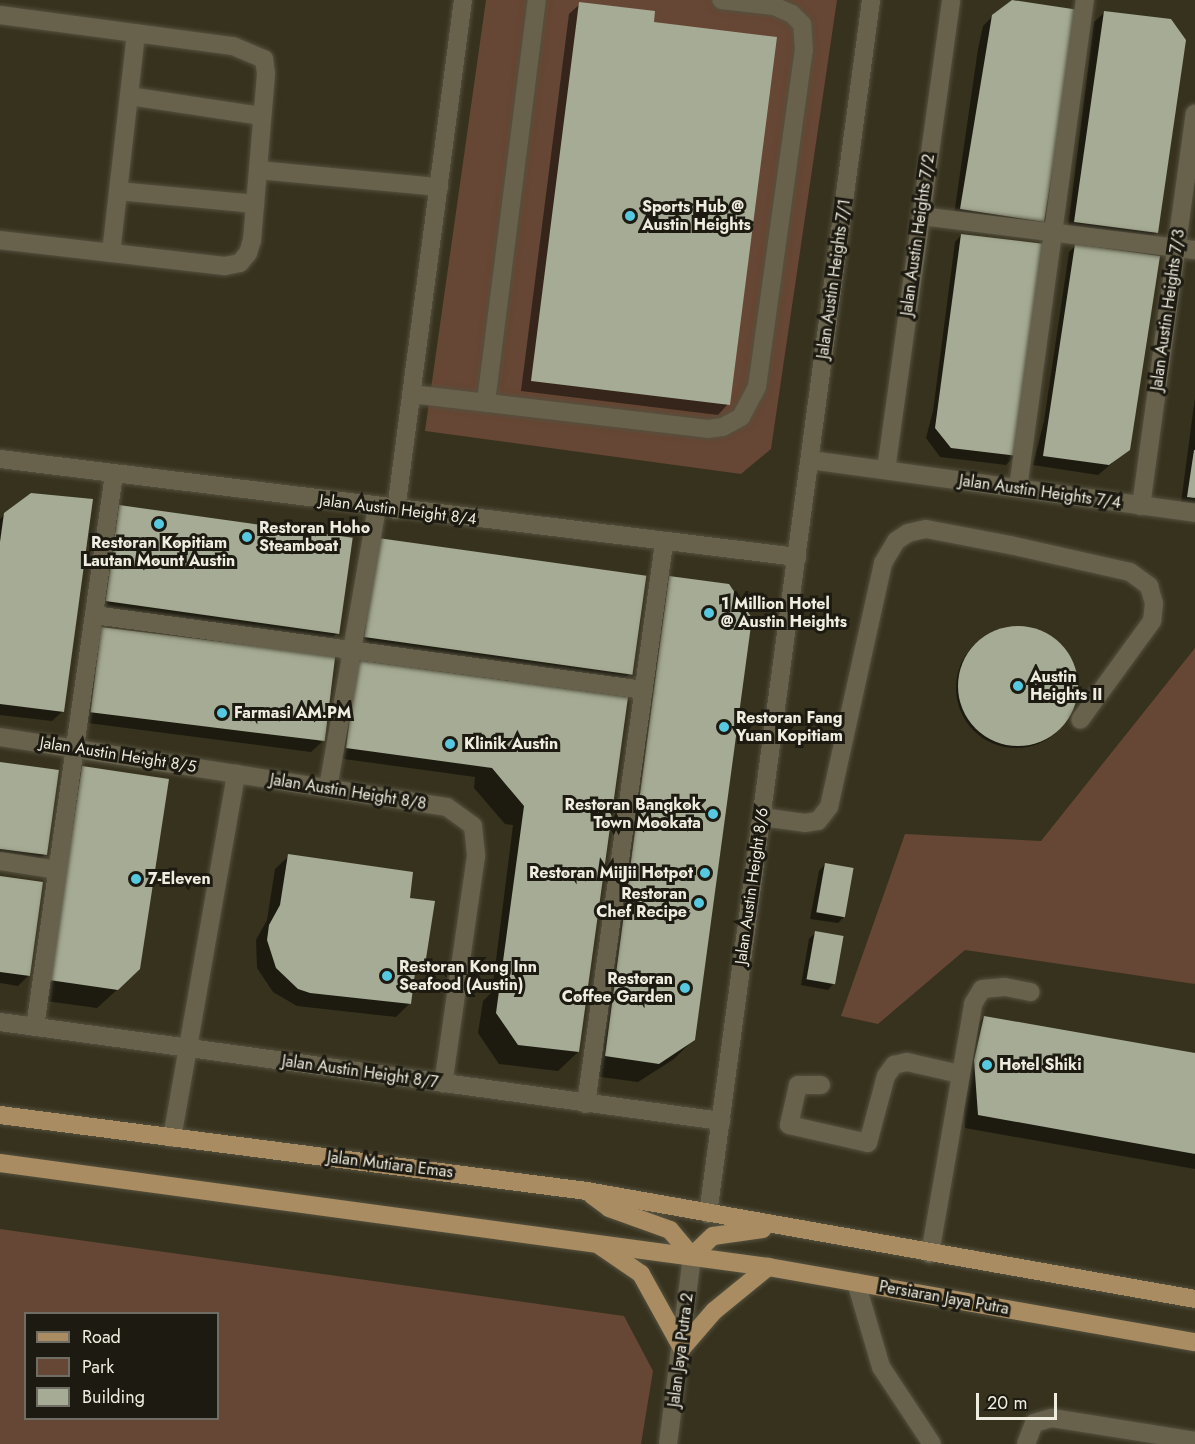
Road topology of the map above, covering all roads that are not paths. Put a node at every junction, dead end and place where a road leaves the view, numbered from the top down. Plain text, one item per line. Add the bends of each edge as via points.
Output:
1 (463, 0) edge
2 (537, 0) edge
3 (721, 0) edge
4 (863, 0) edge
5 (951, 0) edge
6 (1085, 0) edge
7 (870, 9) edge
8 (0, 15) edge
9 (136, 33) junction
10 (129, 96) junction
11 (1195, 114) edge
12 (262, 116) junction
13 (258, 170) junction
14 (439, 187) junction
15 (118, 191) junction
16 (255, 204) junction
17 (921, 216) junction
18 (1053, 232) junction
19 (0, 240) edge
20 (1176, 247) junction
21 (1195, 250) edge
22 (111, 253) junction
23 (411, 394) junction
24 (486, 402) junction
25 (0, 459) edge
26 (810, 460) junction
27 (885, 470) junction
28 (114, 474) junction
29 (1018, 488) junction
30 (1140, 506) junction
31 (377, 508) junction
32 (396, 510) junction
33 (1195, 513) edge
34 (664, 543) junction
35 (796, 557) junction
36 (94, 615) junction
37 (351, 648) junction
38 (644, 690) junction
39 (1080, 720) dead end
40 (0, 737) edge
41 (74, 748) junction
42 (236, 774) junction
43 (328, 788) junction
44 (762, 817) junction
45 (0, 861) edge
46 (57, 870) junction
47 (1030, 992) dead end
48 (0, 1022) edge
49 (35, 1027) junction
50 (189, 1048) junction
51 (960, 1074) junction
52 (443, 1084) junction
53 (821, 1085) dead end
54 (586, 1104) junction
55 (0, 1115) edge
56 (721, 1121) junction
57 (172, 1137) junction
58 (0, 1163) edge
59 (587, 1191) junction
60 (708, 1214) junction
61 (778, 1227) junction
62 (595, 1242) junction
63 (930, 1254) junction
64 (692, 1256) junction
65 (768, 1267) junction
66 (856, 1282) junction
67 (1195, 1299) edge
68 (1195, 1342) edge
69 (682, 1348) junction
70 (1195, 1441) edge
71 (1025, 1443) edge
72 (668, 1444) edge
73 (932, 1444) edge

1 - 14 street
2 - 24 street
3 - 24 street via 774,6 792,14 802,24 804,50 758,387 741,417 723,427 708,429
4 - 7 street
5 - 17 street, Jalan Austin Heights 7/2
6 - 18 street
7 - 26 street, Jalan Austin Heights 7/1
8 - 9 street
9 - 10 street
9 - 12 street via 233,46 264,58
10 - 12 street
10 - 15 street
11 - 20 street, Jalan Austin Heights 7/3
12 - 13 street
13 - 14 street
13 - 16 street
14 - 23 street
15 - 16 street
15 - 22 street
16 - 22 street via 252,240 240,263 224,266
17 - 18 street
17 - 27 street, Jalan Austin Heights 7/2
18 - 20 street
18 - 29 street
19 - 22 street
20 - 21 street
20 - 30 street, Jalan Austin Heights 7/3
23 - 24 street
23 - 32 street
25 - 28 street, Jalan Austin Height 8/4
26 - 27 street, Jalan Austin Heights 7/4
26 - 35 street, Jalan Austin Heights 7/1
27 - 29 street, Jalan Austin Heights 7/4
28 - 31 street, Jalan Austin Height 8/4
28 - 36 street
29 - 30 street, Jalan Austin Heights 7/4
30 - 33 street, Jalan Austin Heights 7/4
31 - 32 street, Jalan Austin Height 8/4
31 - 37 street
32 - 34 street, Jalan Austin Height 8/4
34 - 35 street, Jalan Austin Height 8/4
34 - 38 street
35 - 44 street, Jalan Austin Height 8/6
36 - 37 street
36 - 41 street
37 - 38 street
37 - 43 street
38 - 54 street
39 - 44 street via 1152,621 1154,603 1149,586 1130,572 1010,545 926,529 908,533 896,541 883,563 829,807 818,821 805,823
40 - 41 street, Jalan Austin Height 8/5
41 - 42 street, Jalan Austin Height 8/5
41 - 46 street
42 - 43 street, Jalan Austin Height 8/8
42 - 50 street
43 - 52 street, Jalan Austin Height 8/8 via 447,807 473,826 476,856
44 - 56 street, Jalan Austin Height 8/6
45 - 46 street
46 - 49 street
47 - 51 street via 1005,987 982,989 973,1004
48 - 49 street, Jalan Austin Height 8/7
49 - 50 street, Jalan Austin Height 8/7
50 - 52 street, Jalan Austin Height 8/7
50 - 57 street
51 - 53 street via 907,1062 894,1065 886,1076 868,1143 789,1125 798,1085
51 - 63 street
52 - 54 street, Jalan Austin Height 8/7
54 - 56 street, Jalan Austin Height 8/7
55 - 57 main road, Jalan Mutiara Emas
56 - 60 street, Jalan Austin Height 8/6
57 - 59 main road, Jalan Mutiara Emas
58 - 62 main road
59 - 60 main road, Jalan Mutiara Emas
59 - 64 main road via 609,1208 670,1230
60 - 61 main road, Jalan Mutiara Emas
61 - 63 main road
61 - 64 main road via 713,1236
62 - 64 main road
62 - 69 main road via 641,1274
63 - 67 main road
64 - 65 main road, Persiaran Jaya Putra
64 - 69 street, Jalan Jaya Putra 2
65 - 66 main road, Persiaran Jaya Putra
65 - 69 main road via 714,1311
66 - 68 main road, Persiaran Jaya Putra
66 - 73 street via 881,1367
69 - 72 street, Jalan Jaya Putra 2
70 - 71 street via 1052,1418 1034,1423

